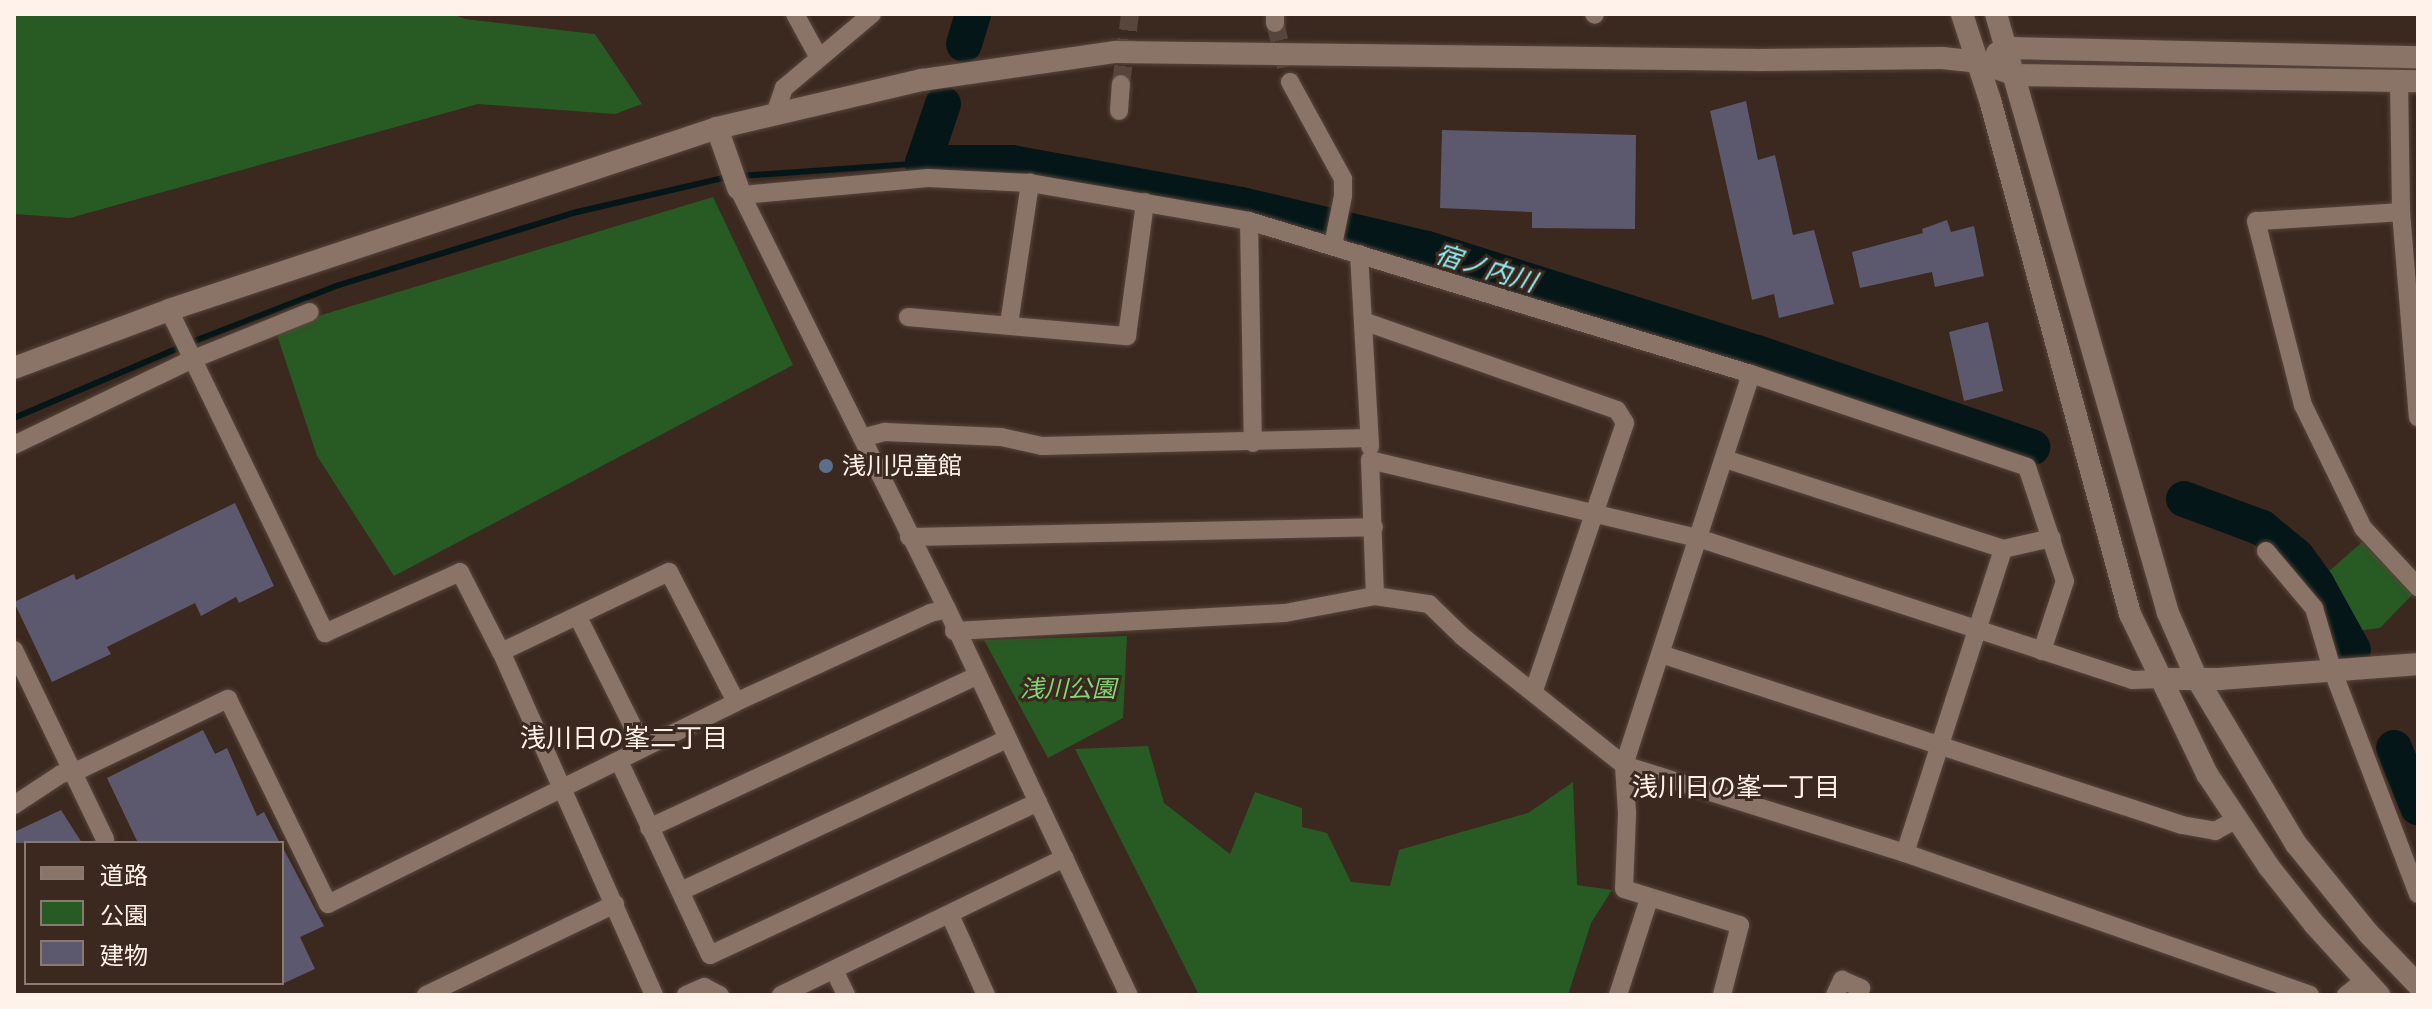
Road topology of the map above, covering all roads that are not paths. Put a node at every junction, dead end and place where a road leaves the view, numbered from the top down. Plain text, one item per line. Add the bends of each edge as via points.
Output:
1 (795, 14) edge
2 (872, 14) edge
3 (1962, 14) edge
4 (1996, 14) edge
5 (2008, 48) junction
6 (818, 56) junction
7 (2418, 57) edge
8 (1978, 62) junction
9 (2016, 75) junction
10 (2408, 81) edge
11 (1290, 82) tunnel mouth
12 (1121, 84) tunnel mouth
13 (1119, 111) dead end
14 (775, 114) junction
15 (717, 128) junction
16 (1030, 183) junction
17 (736, 184) junction
18 (1145, 202) junction
19 (2401, 212) junction
20 (1249, 221) junction
21 (1334, 239) junction
22 (1359, 254) junction
23 (169, 310) junction
24 (310, 312) dead end
25 (908, 317) dead end
26 (1363, 321) junction
27 (1009, 324) junction
28 (190, 357) junction
29 (14, 368) edge
30 (1751, 374) junction
31 (2418, 417) edge
32 (862, 438) junction
33 (1369, 438) junction
34 (1253, 443) junction
35 (14, 445) edge
36 (1725, 459) junction
37 (1370, 460) junction
38 (1595, 514) junction
39 (1374, 527) junction
40 (909, 537) junction
41 (1698, 538) junction
42 (2052, 538) junction
43 (2003, 549) junction
44 (2266, 551) dead end
45 (2418, 587) edge
46 (1375, 596) junction
47 (947, 609) junction
48 (578, 617) junction
49 (954, 631) junction
50 (1977, 631) junction
51 (2042, 651) junction
52 (501, 652) junction
53 (1661, 654) junction
54 (15, 655) edge
55 (2418, 664) edge
56 (2332, 669) junction
57 (977, 676) junction
58 (2196, 677) junction
59 (2161, 679) junction
60 (1534, 691) junction
61 (736, 702) junction
62 (1007, 739) junction
63 (1940, 745) junction
64 (643, 747) junction
65 (619, 761) junction
66 (1624, 765) junction
67 (70, 770) junction
68 (564, 788) junction
69 (1038, 802) junction
70 (14, 805) edge
71 (2237, 819) junction
72 (649, 828) junction
73 (105, 839) dead end
74 (1905, 853) junction
75 (1065, 858) junction
76 (681, 891) junction
77 (2418, 894) edge
78 (1649, 899) junction
79 (615, 904) junction
80 (950, 915) junction
81 (834, 970) junction
82 (2415, 974) edge
83 (2372, 988) edge
84 (1865, 993) edge
85 (426, 995) edge
86 (654, 995) edge
87 (686, 995) edge
88 (720, 995) edge
89 (781, 995) edge
90 (846, 995) edge
91 (986, 995) edge
92 (1129, 995) edge
93 (1618, 995) edge
94 (1722, 995) edge
95 (1835, 995) edge
96 (2310, 995) edge
97 (2346, 995) edge

1 - 6 street
2 - 6 street
3 - 8 street
4 - 5 street
5 - 7 street
5 - 8 street
5 - 9 street
6 - 14 street via 784,88
8 - 9 street
8 - 14 street via 1115,52 922,80
8 - 59 street via 2130,614
9 - 10 street
9 - 58 street via 2168,613
10 - 19 street
11 - 21 street via 1343,179
12 - 13 street
14 - 15 street
15 - 17 street
15 - 23 street
16 - 17 street via 928,178
16 - 18 street
16 - 27 street
17 - 32 street
18 - 20 street
18 - 27 street via 1127,336
19 - 31 street
19 - 45 street via 2256,221 2303,405 2363,528
20 - 21 street
20 - 34 street
21 - 22 street
22 - 26 street
22 - 30 street
23 - 28 street
23 - 29 street
24 - 28 street
25 - 27 street
26 - 33 street
26 - 38 street via 1617,410 1625,423
28 - 35 street
28 - 52 street via 325,633 460,572
30 - 36 street
30 - 42 street via 2027,467
32 - 34 street via 885,432 1001,437 1042,446
32 - 40 street
33 - 34 street
33 - 37 street
36 - 41 street
36 - 43 street
37 - 38 street
37 - 39 street
38 - 41 street
38 - 60 street
39 - 40 street
39 - 46 street
40 - 47 street
41 - 50 street
41 - 53 street
42 - 43 street
42 - 51 street via 2065,581
43 - 50 street
44 - 56 street via 2314,608
46 - 49 street via 1285,613
46 - 60 street via 1429,604
47 - 49 street
47 - 61 street
48 - 52 street
48 - 61 street via 669,572
48 - 64 street
49 - 57 street
50 - 51 street
50 - 63 street
51 - 59 street via 2132,680
52 - 68 street
53 - 63 street
53 - 66 street
54 - 67 street
55 - 56 street
56 - 58 street
56 - 77 street
57 - 62 street
57 - 72 street
58 - 59 street
58 - 82 street via 2296,844 2359,922
59 - 71 street via 2207,774
60 - 66 street
61 - 64 street
62 - 69 street
62 - 76 street
63 - 71 street via 2182,825 2215,831
63 - 74 street
64 - 65 street
65 - 68 street
65 - 72 street
66 - 74 street
66 - 78 street via 1624,889
67 - 68 street via 228,699 328,904
67 - 70 street
67 - 73 street
68 - 79 street
69 - 75 street
69 - 76 street via 710,955
71 - 83 street via 2315,925
72 - 76 street
74 - 96 street
75 - 80 street
75 - 92 street
78 - 93 street
78 - 94 street via 1740,925
79 - 85 street
79 - 86 street
80 - 81 street
80 - 91 street
81 - 89 street
81 - 90 street
83 - 97 street
84 - 95 street via 1842,980
87 - 88 street via 704,987

